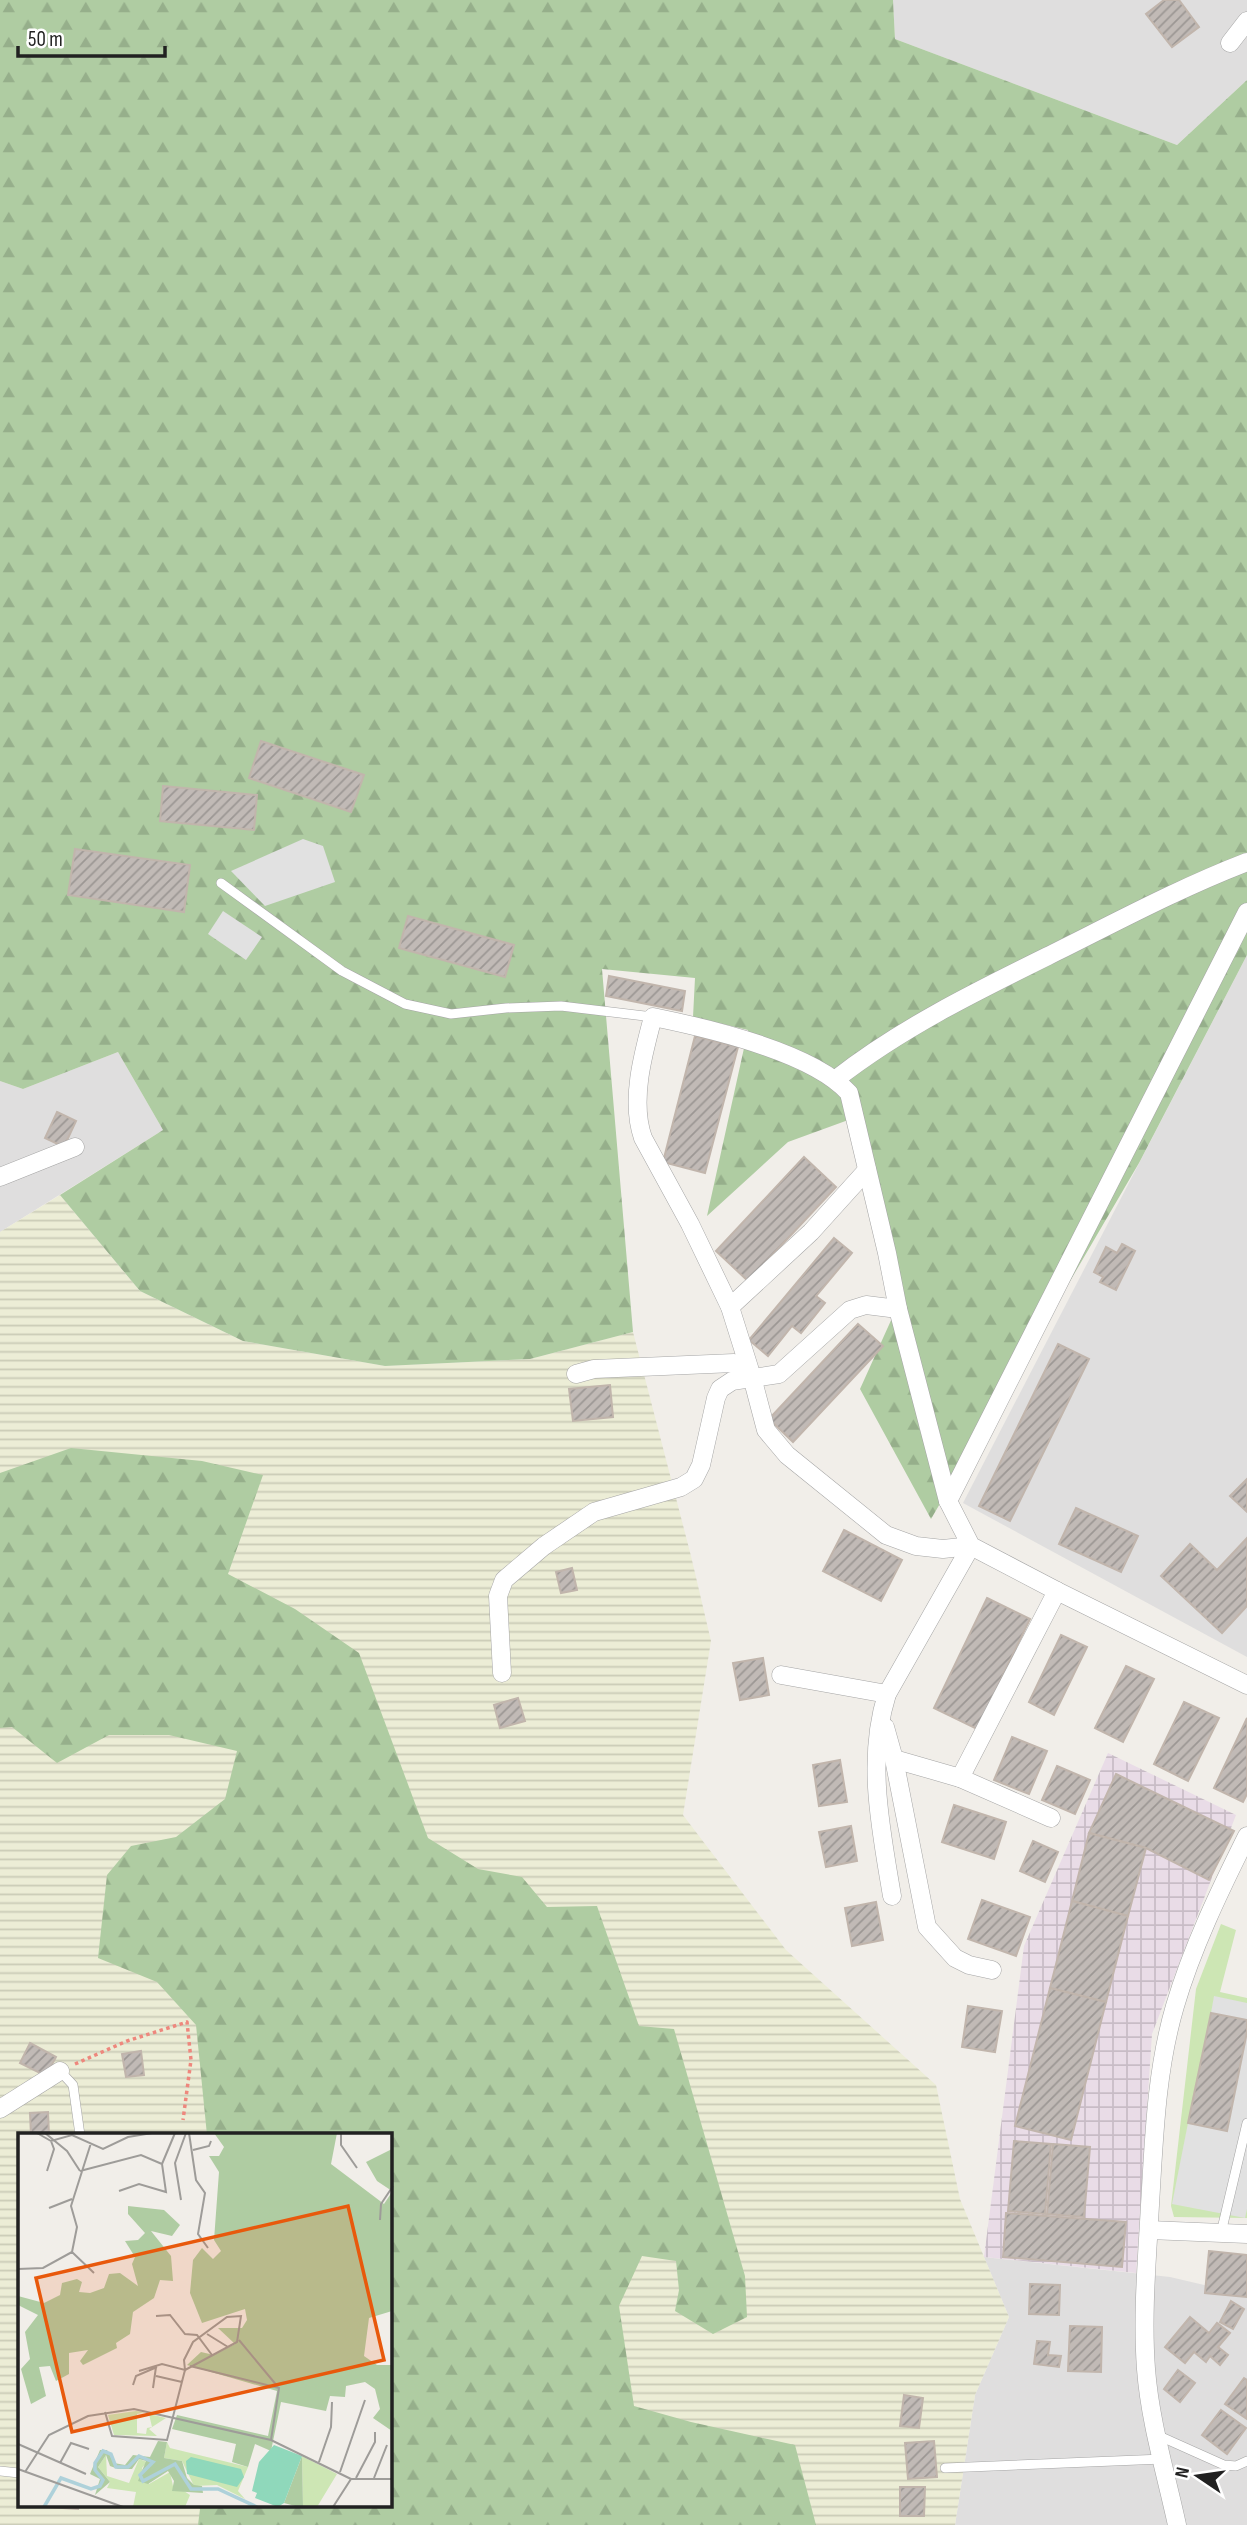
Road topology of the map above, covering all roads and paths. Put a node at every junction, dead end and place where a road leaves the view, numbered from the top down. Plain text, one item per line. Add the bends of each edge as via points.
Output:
1 (1247, 21) edge
2 (1230, 43) dead end
3 (1247, 862) edge
4 (221, 883) dead end
5 (1247, 912) edge
6 (653, 1017) junction
7 (836, 1079) junction
8 (75, 1147) dead end
9 (867, 1170) junction
10 (0, 1177) edge
11 (730, 1307) junction
12 (898, 1309) junction
13 (576, 1374) dead end
14 (752, 1377) junction
15 (948, 1502) junction
16 (971, 1546) junction
17 (1057, 1591) junction
18 (502, 1673) dead end
19 (781, 1675) dead end
20 (1247, 1685) edge
21 (887, 1695) junction
22 (881, 1713) junction
23 (894, 1759) junction
24 (960, 1778) junction
25 (1051, 1818) dead end
26 (1247, 1836) edge
27 (892, 1896) dead end
28 (992, 1970) dead end
29 (60, 2071) junction
30 (0, 2109) edge
31 (183, 2120) dead end
32 (1247, 2123) edge
33 (80, 2133) edge
34 (1149, 2230) junction
35 (1221, 2233) junction
36 (1247, 2234) edge
37 (1157, 2435) junction
38 (1163, 2459) junction
39 (1247, 2461) edge
40 (945, 2468) dead end
41 (0, 2471) edge
42 (18, 2473) edge
43 (1177, 2525) edge

1 - 2 street
3 - 7 street via 954,1002
4 - 6 lane via 342,971 405,1004 450,1014 561,1006
5 - 15 street
6 - 7 street via 723,1032
6 - 11 street via 639,1088 638,1123
7 - 9 street via 849,1093
8 - 10 street
9 - 11 street via 811,1232
9 - 12 street
11 - 14 street
12 - 14 street via 857,1306 779,1374
12 - 15 street
13 - 14 street via 594,1369 734,1363
14 - 16 street via 766,1430 787,1455 886,1535 916,1546
14 - 18 street via 720,1389 694,1479 681,1487 594,1512 504,1580 498,1596
15 - 16 street
16 - 17 street
16 - 21 street
17 - 20 street
17 - 24 street
19 - 21 street
21 - 22 street
22 - 23 street
22 - 27 street via 876,1794
23 - 24 street
23 - 28 street via 927,1927 955,1958
24 - 25 street
26 - 34 street via 1189,1966 1164,2051
29 - 30 street
29 - 31 path via 187,2022 191,2060
29 - 33 lane via 74,2085
32 - 35 lane
34 - 35 street
34 - 37 street via 1146,2370
35 - 36 street
37 - 38 street
37 - 39 lane via 1224,2465
38 - 40 lane
38 - 43 street
41 - 42 lane

